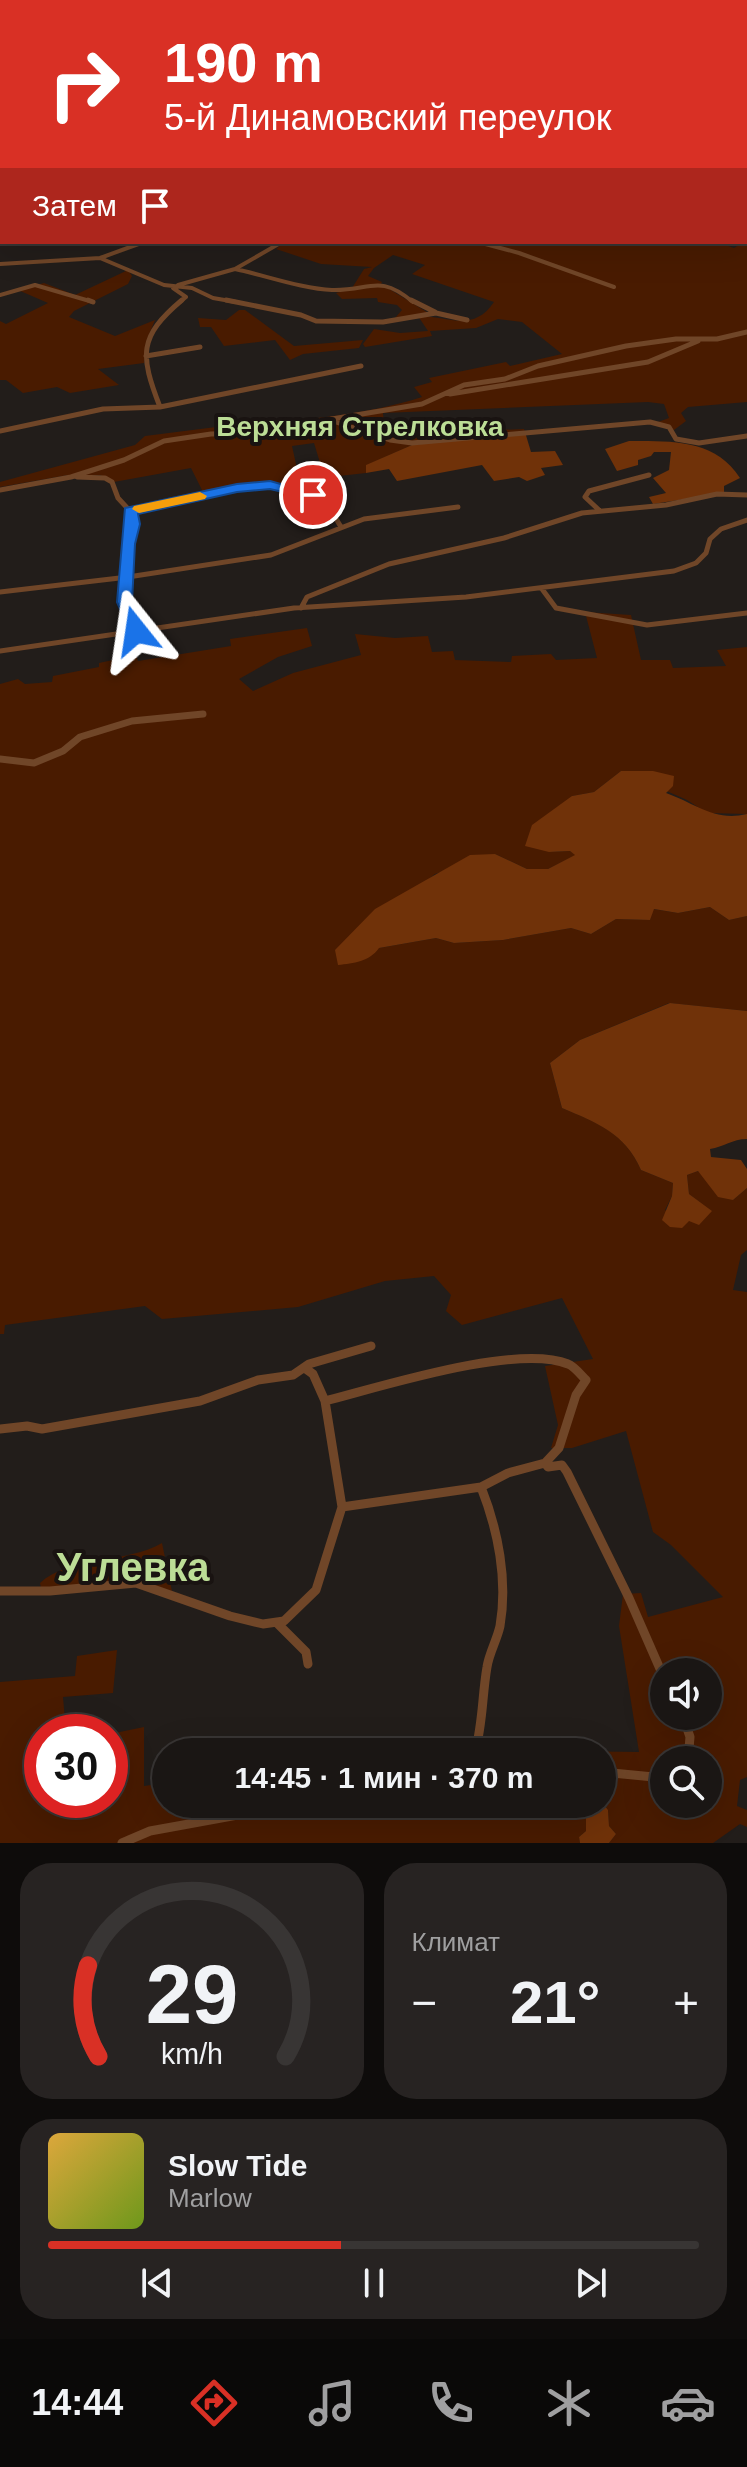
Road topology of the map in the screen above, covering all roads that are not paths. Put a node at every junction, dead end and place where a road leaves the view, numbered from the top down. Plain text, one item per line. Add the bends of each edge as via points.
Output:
1 (138, 244) edge
2 (279, 244) edge
3 (485, 244) edge
4 (100, 258) junction
5 (0, 264) edge
6 (235, 269) junction
7 (174, 286) junction
8 (614, 287) dead end
9 (0, 295) edge
10 (93, 302) dead end
11 (436, 313) junction
12 (467, 320) dead end
13 (747, 332) edge
14 (699, 341) junction
15 (200, 347) dead end
16 (146, 356) junction
17 (361, 366) dead end
18 (444, 395) junction
19 (160, 407) junction
20 (332, 419) junction
21 (0, 431) edge
22 (747, 436) edge
23 (649, 475) dead end
24 (71, 477) junction
25 (0, 490) edge
26 (747, 495) edge
27 (458, 507) dead end
28 (599, 510) junction
29 (130, 511) junction
30 (747, 520) edge
31 (341, 527) junction
32 (128, 577) junction
33 (542, 589) junction
34 (0, 592) edge
35 (301, 608) junction
36 (747, 613) edge
37 (136, 631) junction
38 (0, 651) edge
39 (203, 714) dead end
40 (0, 759) edge
41 (371, 1346) dead end
42 (306, 1369) junction
43 (325, 1401) junction
44 (0, 1429) edge
45 (545, 1463) junction
46 (481, 1487) junction
47 (342, 1507) junction
48 (0, 1591) edge
49 (278, 1624) junction
50 (655, 1658) edge
51 (308, 1664) dead end
52 (479, 1738) edge
53 (616, 1773) edge
54 (650, 1777) edge
55 (229, 1818) edge
56 (122, 1843) edge

1 - 4 street
2 - 6 street
3 - 8 street
4 - 5 street
4 - 7 street
6 - 7 street
6 - 11 street via 326,289 387,286
7 - 11 street via 316,321 383,322
7 - 16 street via 186,297 156,325
9 - 10 street via 35,285
11 - 12 street
13 - 14 street
14 - 18 street via 648,362
14 - 18 street via 626,346 464,385
15 - 16 street
16 - 19 street via 148,380
17 - 19 street
18 - 20 street via 422,404
19 - 21 street via 95,410
20 - 22 street via 412,443 650,422 669,427 683,442
20 - 24 street via 276,433 164,441
23 - 28 street via 589,491 585,497
24 - 25 street
24 - 29 street via 112,482
26 - 28 street via 717,494
27 - 31 street via 364,519
28 - 35 street via 389,564 307,597
29 - 31 street via 270,485 320,499
29 - 32 street
30 - 33 street via 721,529 710,539 705,555 685,568
31 - 32 street via 271,555
32 - 34 street
32 - 37 street via 125,602
33 - 35 street
33 - 36 street via 556,608 635,624
35 - 37 street
37 - 38 street
39 - 40 street via 132,721 80,737 34,763
41 - 42 street
42 - 43 street
42 - 44 street via 199,1401 42,1429
43 - 45 street via 493,1360 569,1364 586,1380 559,1448
43 - 47 street
45 - 46 street
45 - 50 street via 562,1465 567,1472
46 - 47 street
46 - 52 street via 492,1514 503,1586
47 - 49 street via 316,1590
48 - 49 street via 136,1583 230,1616
49 - 51 street via 306,1652
53 - 54 street
55 - 56 street via 150,1831

